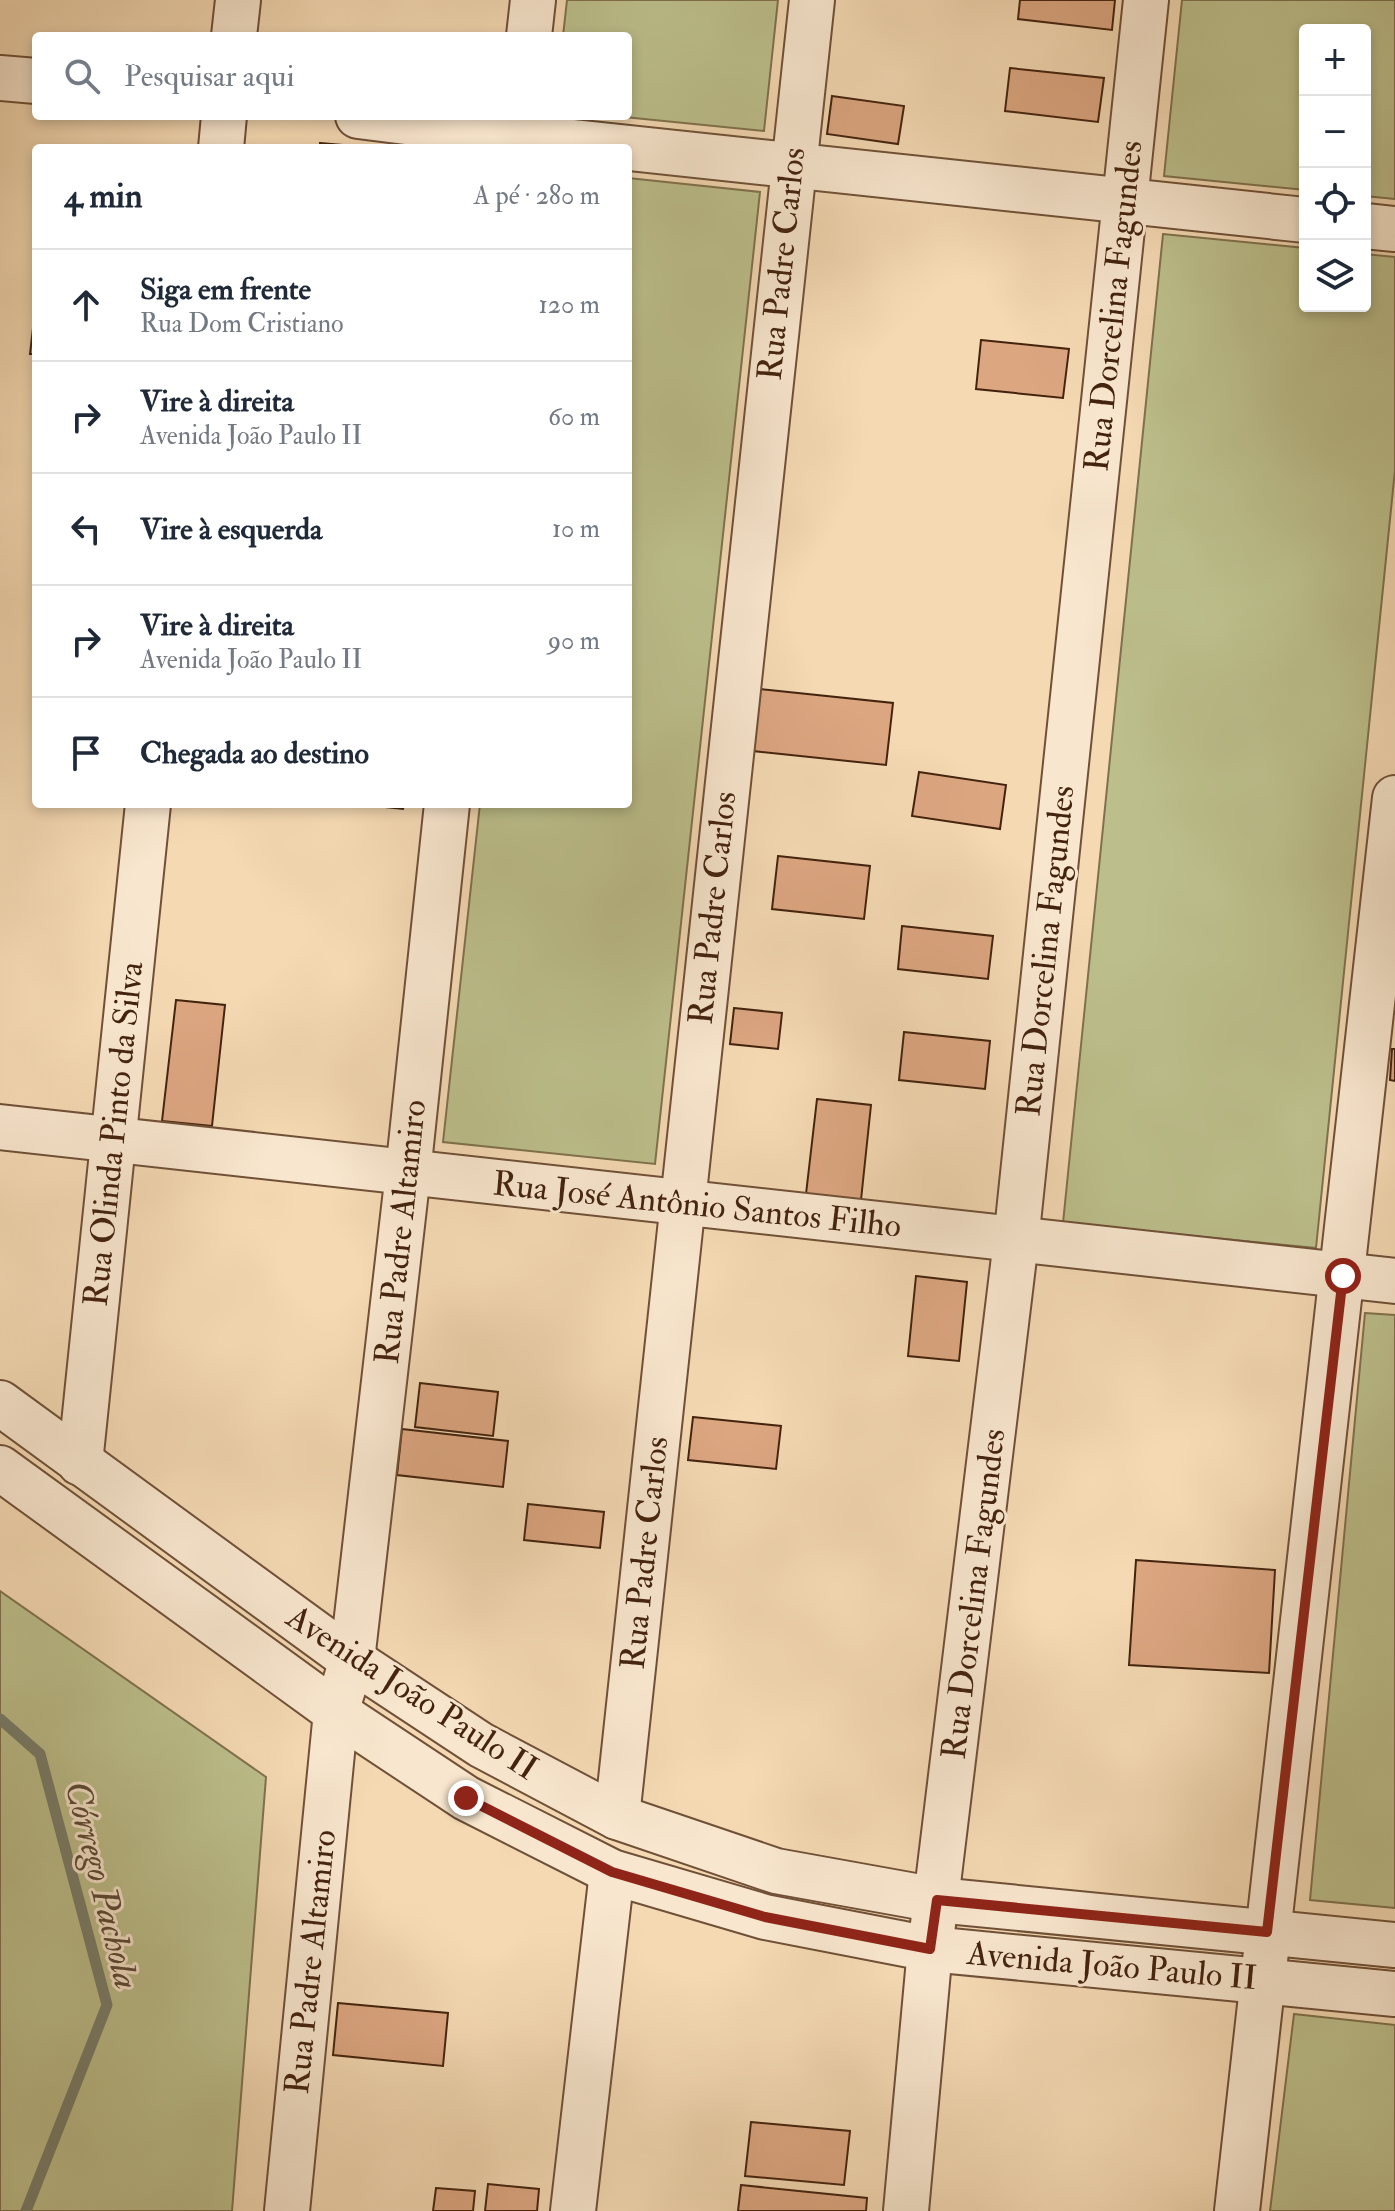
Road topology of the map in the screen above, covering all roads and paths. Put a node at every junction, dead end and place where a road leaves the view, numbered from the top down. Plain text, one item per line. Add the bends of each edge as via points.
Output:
1 (238, 0) edge
2 (533, 0) edge
3 (812, 0) edge
4 (1146, 0) edge
5 (234, 32) edge
6 (529, 32) edge
7 (0, 78) edge
8 (32, 81) edge
9 (224, 120) edge
10 (395, 120) edge
11 (517, 133) edge
12 (221, 144) edge
13 (615, 144) edge
14 (632, 146) edge
15 (793, 164) junction
16 (1125, 200) junction
17 (1299, 219) edge
18 (1371, 227) edge
19 (1395, 229) edge
20 (1395, 798) edge
21 (148, 808) edge
22 (447, 808) edge
23 (0, 1127) edge
24 (112, 1139) junction
25 (408, 1173) junction
26 (681, 1204) junction
27 (1016, 1241) junction
28 (1343, 1276) junction
29 (1395, 1281) edge
30 (0, 1403) edge
31 (80, 1463) junction
32 (0, 1468) edge
33 (352, 1660) junction
34 (336, 1712) junction
35 (617, 1817) junction
36 (612, 1872) junction
37 (937, 1900) junction
38 (1267, 1932) junction
39 (1395, 1945) edge
40 (930, 1949) junction
41 (1264, 1980) junction
42 (1395, 1994) edge
43 (287, 2211) edge
44 (573, 2211) edge
45 (906, 2211) edge
46 (1237, 2211) edge

1 - 5 street
2 - 6 street
3 - 15 street, Rua Padre Carlos
4 - 16 street, Rua Dorcelina Fagundes
7 - 8 street
9 - 12 street
10 - 11 street
11 - 13 street
14 - 15 street
15 - 16 street
15 - 26 street, Rua Padre Carlos
16 - 17 street
16 - 27 street, Rua Dorcelina Fagundes
18 - 19 street
20 - 28 street
21 - 24 street, Rua Olinda Pinto da Silva
22 - 25 street, Rua Padre Altamiro
23 - 24 street, Rua José Antônio Santos Filho
24 - 25 street, Rua José Antônio Santos Filho
24 - 31 street, Rua Olinda Pinto da Silva
25 - 26 street, Rua José Antônio Santos Filho
25 - 33 street, Rua Padre Altamiro
26 - 27 street, Rua José Antônio Santos Filho
26 - 35 street, Rua Padre Carlos
27 - 28 street, Rua José Antônio Santos Filho
27 - 37 street, Rua Dorcelina Fagundes
28 - 29 street, Rua José Antônio Santos Filho
28 - 38 street
30 - 31 street, Avenida João Paulo II
31 - 33 street, Avenida João Paulo II
32 - 34 street, Avenida João Paulo II
33 - 34 street, Rua Padre Altamiro
33 - 35 street, Avenida João Paulo II via 481,1745
34 - 36 street, Avenida João Paulo II via 466,1798
34 - 43 street, Rua Padre Altamiro
35 - 37 street, Avenida João Paulo II via 776,1871
36 - 40 street, Avenida João Paulo II via 765,1917
36 - 44 street
37 - 38 street, Avenida João Paulo II
37 - 40 street, Rua Dorcelina Fagundes
38 - 39 street, Avenida João Paulo II
38 - 41 street
40 - 41 street, Avenida João Paulo II
40 - 45 street
41 - 42 street, Avenida João Paulo II
41 - 46 street

